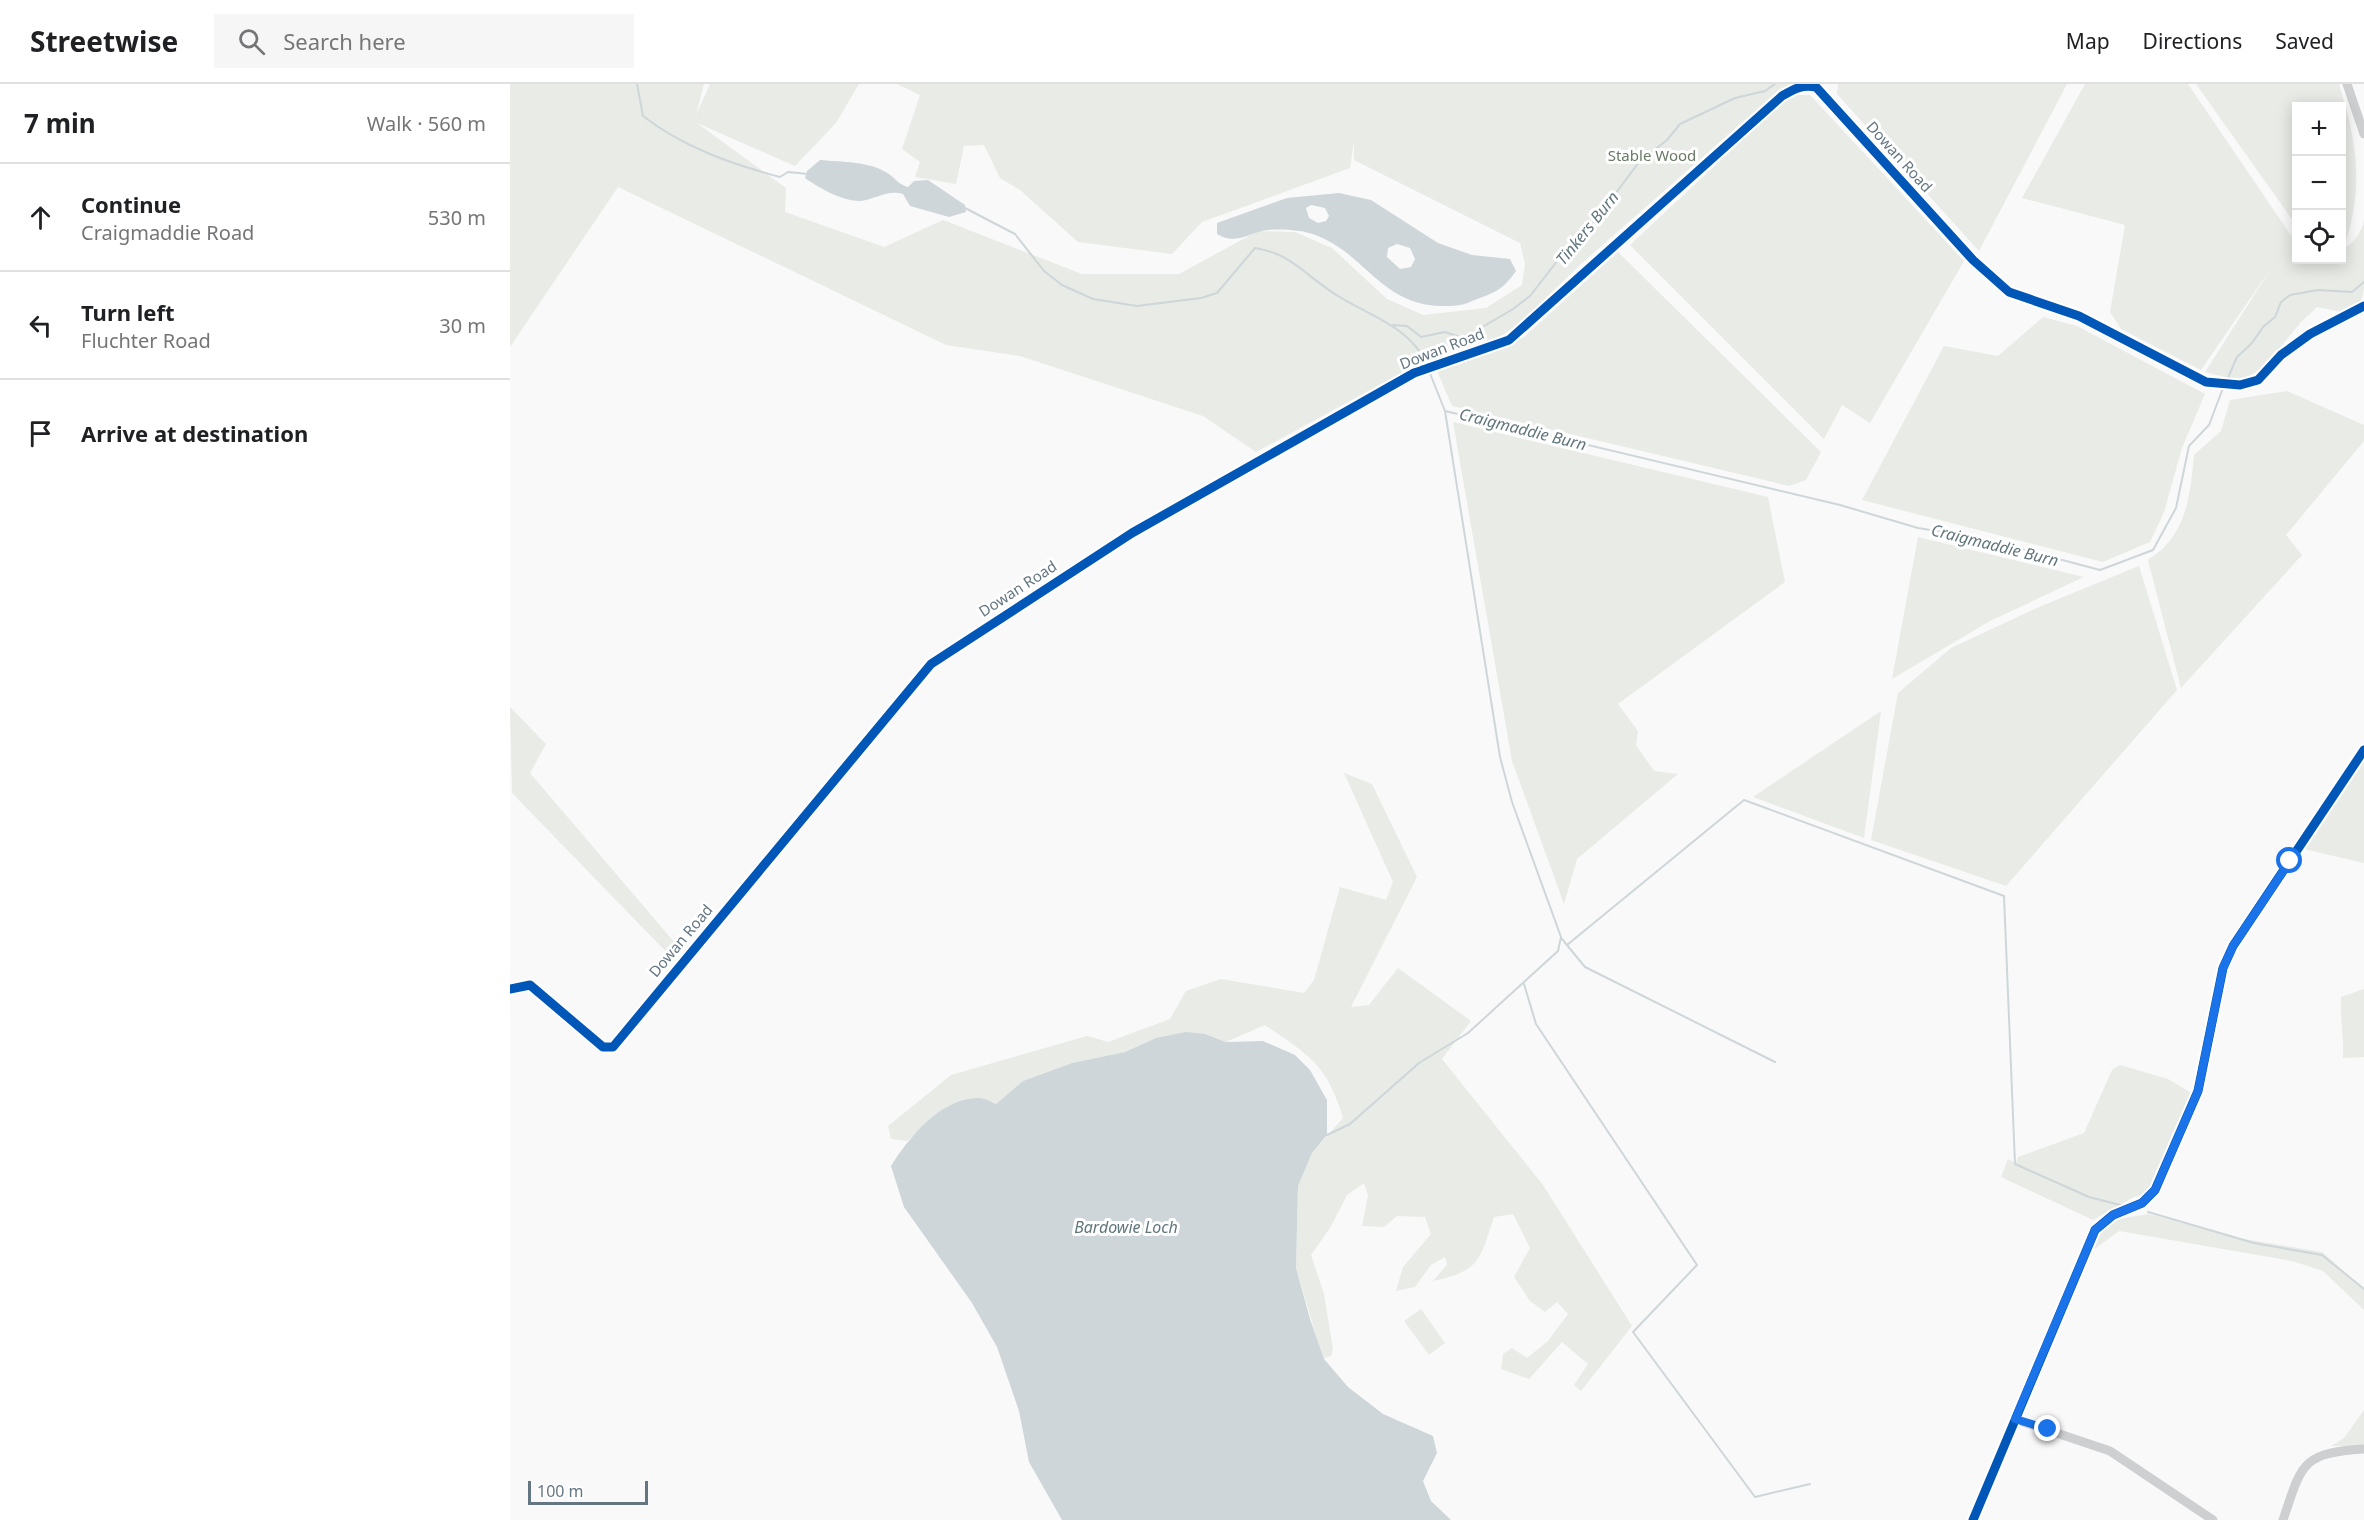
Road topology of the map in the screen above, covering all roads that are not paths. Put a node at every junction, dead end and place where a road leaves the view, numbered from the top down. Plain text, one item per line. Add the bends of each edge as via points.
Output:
1 (2347, 84) edge
2 (2364, 134) edge
3 (2364, 306) edge
4 (2364, 750) edge
5 (510, 989) edge
6 (2015, 1419) junction
7 (2364, 1449) edge
8 (1973, 1520) edge
9 (2213, 1520) edge
10 (2283, 1520) edge

1 - 2 street
3 - 5 street, Dowan Road via 2310,334 2281,355 2258,380 2240,385 2206,382 2079,316 2009,292 1973,260 1816,87 1793,89 1509,340 1404,379 1132,533 931,664 613,1047 603,1047 530,985
4 - 6 street via 2233,946 2223,968 2198,1091 2155,1190 2142,1203 2113,1215 2095,1230
6 - 8 street
6 - 9 street via 2110,1451
7 - 10 street via 2307,1461

